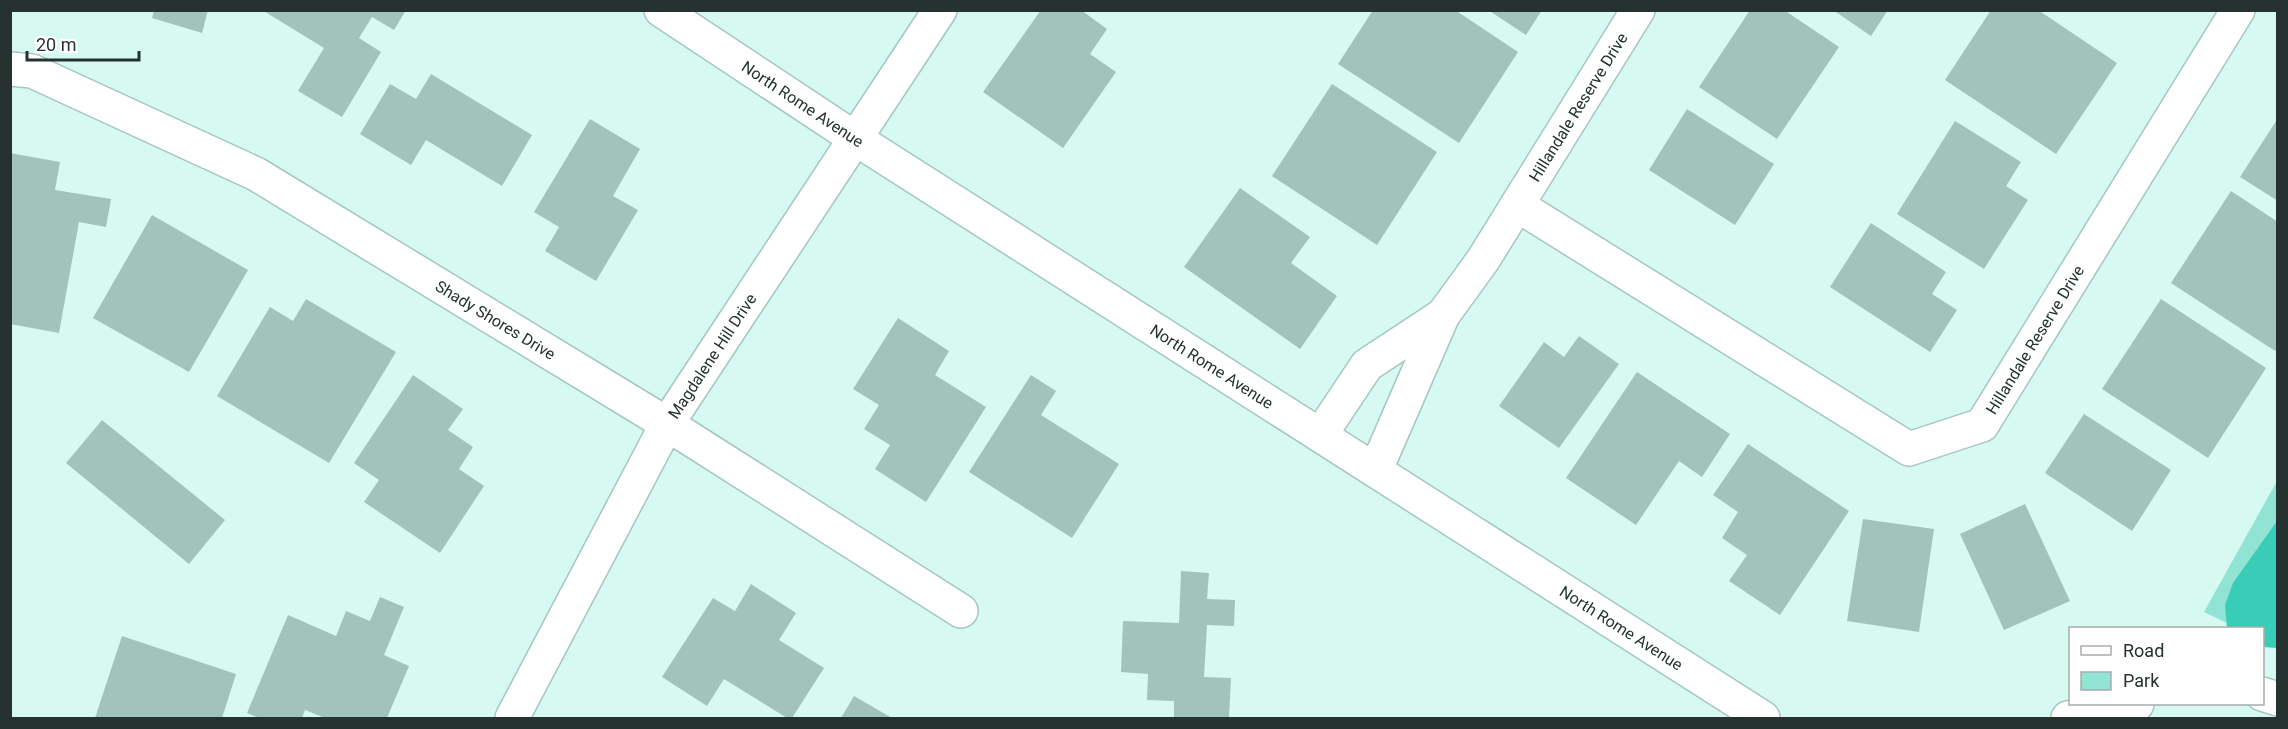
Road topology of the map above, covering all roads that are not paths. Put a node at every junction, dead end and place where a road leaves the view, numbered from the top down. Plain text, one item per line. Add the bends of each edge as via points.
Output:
1 (661, 10) edge
2 (940, 10) edge
3 (1638, 10) edge
4 (2238, 10) edge
5 (10, 69) edge
6 (856, 139) junction
7 (1517, 205) junction
8 (1443, 315) junction
9 (667, 424) junction
10 (1321, 434) junction
11 (1376, 469) junction
12 (960, 611) dead end
13 (2132, 705) edge
14 (512, 718) edge
15 (1763, 718) edge
16 (2068, 718) edge

1 - 6 street, North Rome Avenue
2 - 6 street, Magdalene Hill Drive
3 - 7 street, Hillandale Reserve Drive
4 - 7 street, Hillandale Reserve Drive via 1982,425 1909,449
5 - 9 street, Shady Shores Drive via 32,71 256,174
6 - 9 street, Magdalene Hill Drive
6 - 10 street, North Rome Avenue
7 - 8 street, Hillandale Reserve Drive via 1484,260
8 - 10 street, Hillandale Reserve Drive via 1367,366
8 - 11 street, Hillandale Reserve Drive
9 - 12 street, Shady Shores Drive
9 - 14 street, Magdalene Hill Drive
10 - 11 street, North Rome Avenue
11 - 15 street, North Rome Avenue
13 - 16 street

